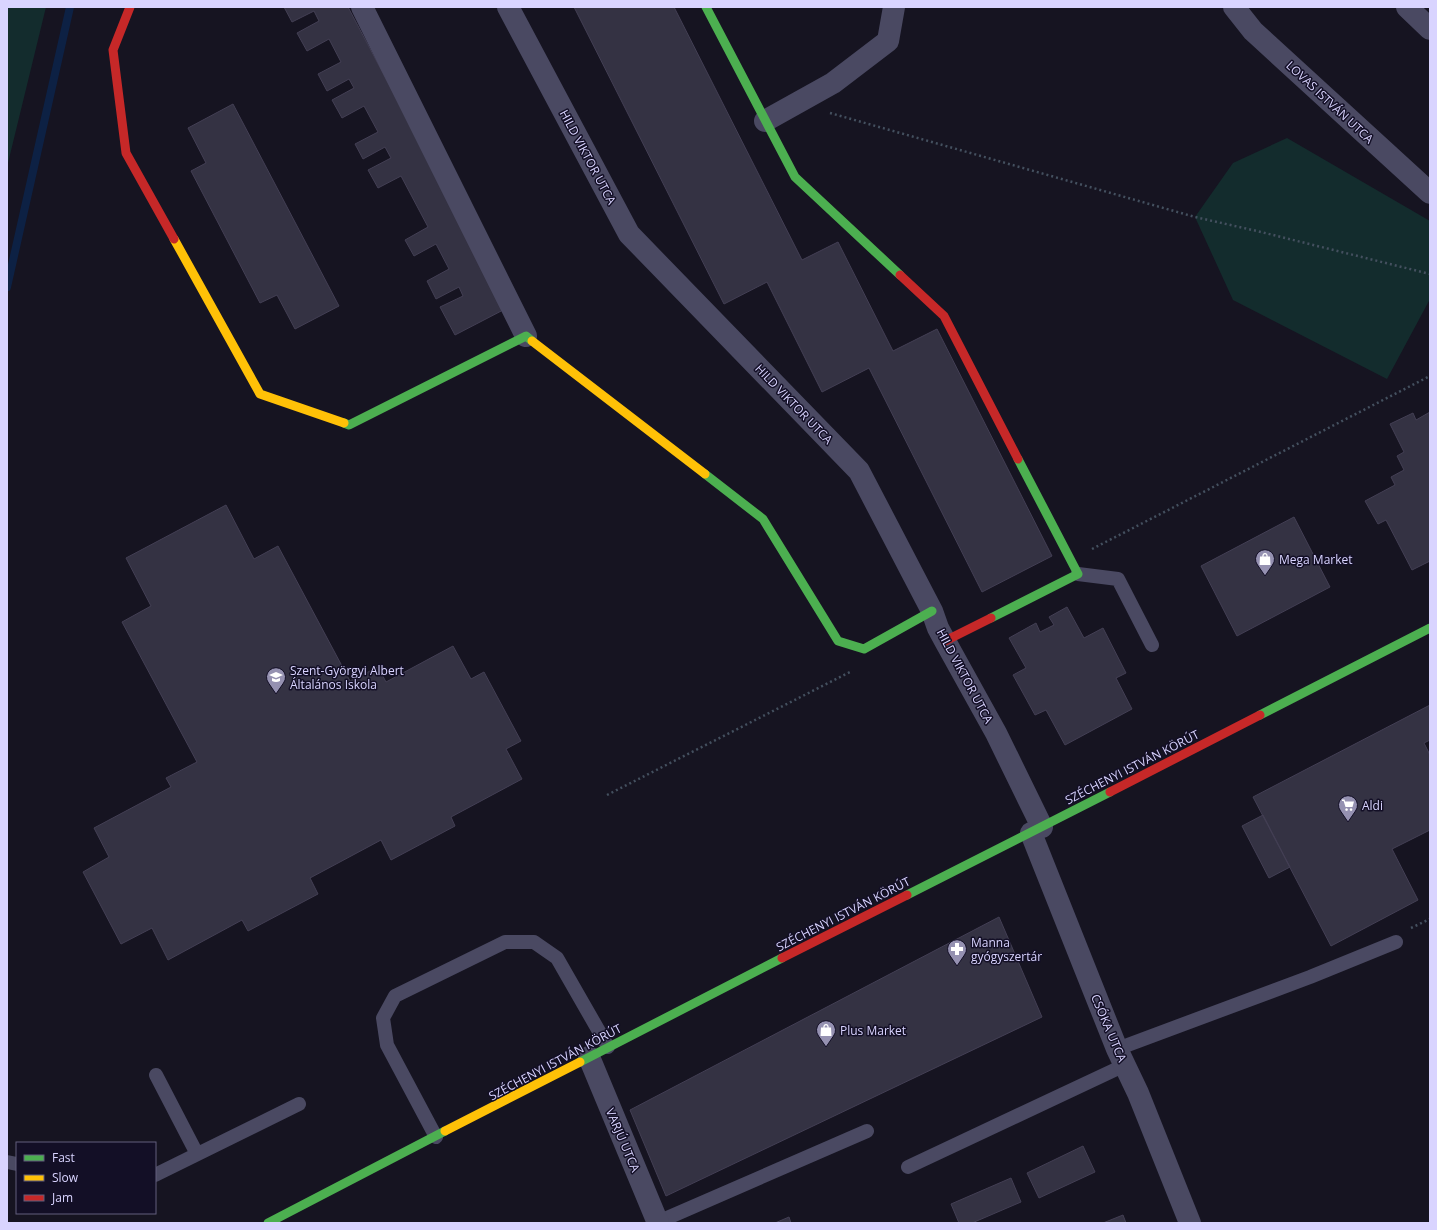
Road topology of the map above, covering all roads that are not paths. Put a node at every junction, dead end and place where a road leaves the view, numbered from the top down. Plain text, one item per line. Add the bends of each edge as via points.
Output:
1 (130, 7) edge
2 (362, 7) edge
3 (508, 7) edge
4 (706, 7) edge
5 (894, 7) edge
6 (1234, 7) edge
7 (1407, 7) edge
8 (1430, 29) edge
9 (765, 121) junction
10 (1430, 193) edge
11 (526, 336) junction
12 (1078, 574) junction
13 (932, 611) junction
14 (1430, 628) edge
15 (945, 642) junction
16 (1152, 645) dead end
17 (1036, 830) junction
18 (1396, 942) dead end
19 (598, 1052) junction
20 (1121, 1057) junction
21 (156, 1075) dead end
22 (300, 1104) dead end
23 (867, 1131) dead end
24 (436, 1137) junction
25 (197, 1154) junction
26 (908, 1167) dead end
27 (156, 1174) edge
28 (268, 1223) edge
29 (658, 1223) edge
30 (1190, 1223) edge

1 - 11 street via 113,50 126,153 260,394 349,425
2 - 11 street
3 - 13 street, HILD VIKTOR UTCA via 629,234 859,471
4 - 9 street
5 - 9 street via 888,41 833,83
6 - 10 street, LOVAS ISTVÁN UTCA via 1253,31
7 - 8 street
9 - 12 street via 795,177 944,316
11 - 13 street via 763,519 838,641 864,649
12 - 15 street
12 - 16 lane via 1118,579
13 - 15 street, HILD VIKTOR UTCA
14 - 17 street, SZÉCHENYI ISTVÁN KÖRÚT
15 - 17 street, HILD VIKTOR UTCA via 996,733
17 - 19 street, SZÉCHENYI ISTVÁN KÖRÚT
17 - 20 street, CSÓKA UTCA
18 - 20 lane
19 - 24 street, SZÉCHENYI ISTVÁN KÖRÚT
19 - 24 lane via 557,958 534,942 505,942 395,996 383,1018 387,1044
19 - 29 street, VARJÚ UTCA
20 - 26 lane
20 - 30 street, CSÓKA UTCA
21 - 25 lane
22 - 25 lane
23 - 29 lane
24 - 28 street, SZÉCHENYI ISTVÁN KÖRÚT
25 - 27 lane

